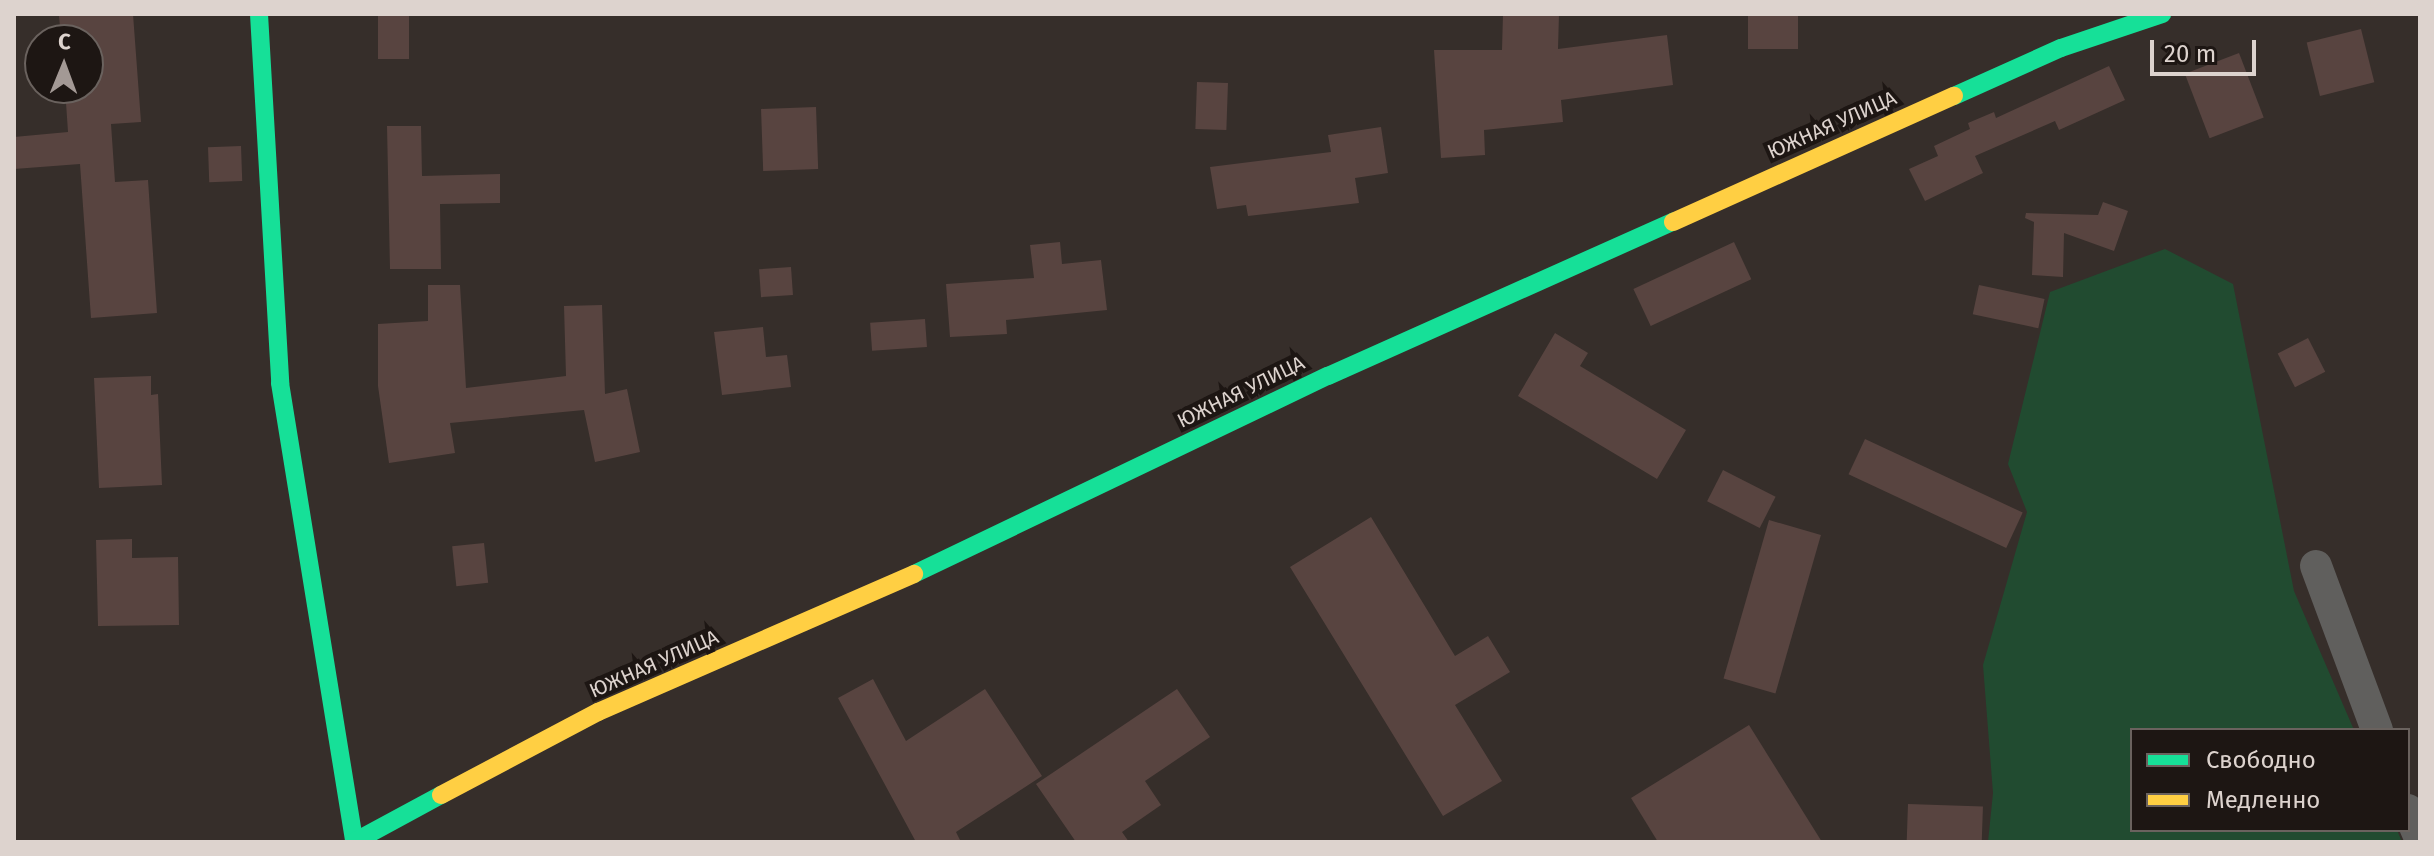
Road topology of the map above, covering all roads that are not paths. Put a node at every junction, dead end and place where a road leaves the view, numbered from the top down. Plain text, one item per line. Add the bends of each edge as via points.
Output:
1 (259, 14) edge
2 (2162, 14) edge
3 (2316, 566) dead end
4 (2376, 728) edge
5 (2410, 815) edge
6 (2420, 838) edge
7 (354, 842) edge

1 - 7 street via 280,383
2 - 7 street, ЮЖНАЯ УЛИЦА via 2061,48 1299,389 932,566 598,712
3 - 4 street
5 - 6 street

